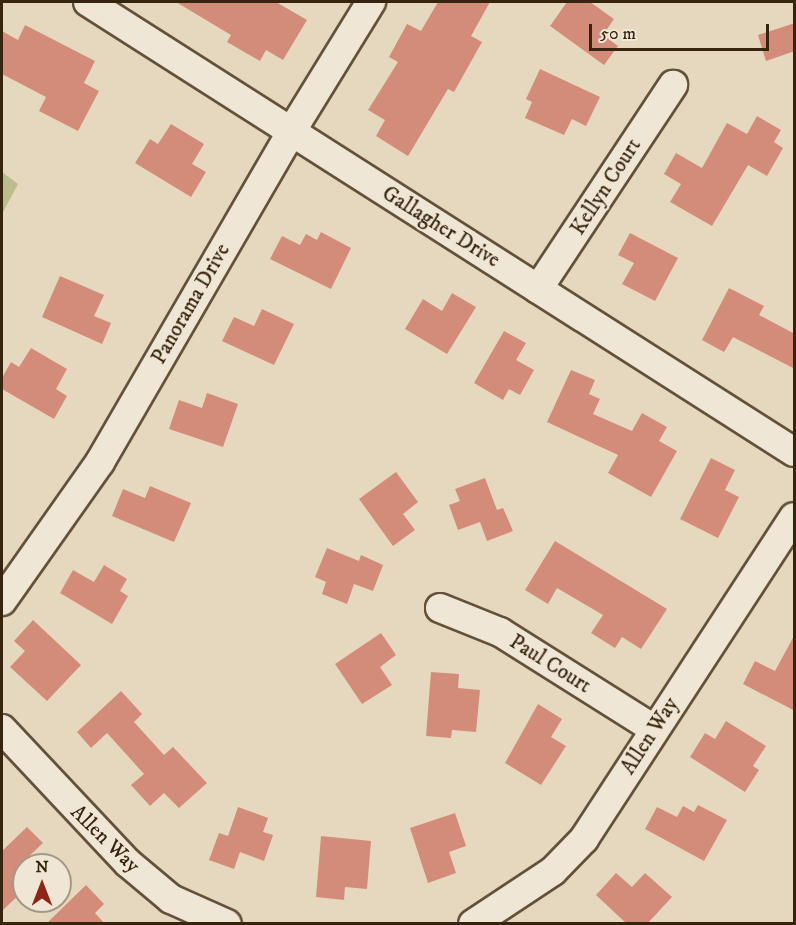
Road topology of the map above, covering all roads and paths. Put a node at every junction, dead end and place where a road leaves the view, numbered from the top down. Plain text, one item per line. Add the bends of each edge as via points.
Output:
1 (88, 2) edge
2 (371, 2) edge
3 (673, 85) dead end
4 (291, 132) junction
5 (538, 289) junction
6 (795, 452) edge
7 (795, 517) edge
8 (2, 601) edge
9 (440, 608) dead end
10 (2, 729) edge
11 (654, 729) junction
12 (227, 924) edge
13 (473, 924) edge

1 - 4 street, Gallagher Drive
2 - 4 street, Panorama Drive
3 - 5 street, Kellyn Court
4 - 5 street, Gallagher Drive
4 - 8 street, Panorama Drive via 100,462
5 - 6 street, Gallagher Drive
7 - 11 street, Allen Way
9 - 11 street, Paul Court via 500,632
10 - 12 street, Allen Way via 128,863 171,899
11 - 13 street, Allen Way via 584,839 553,872

